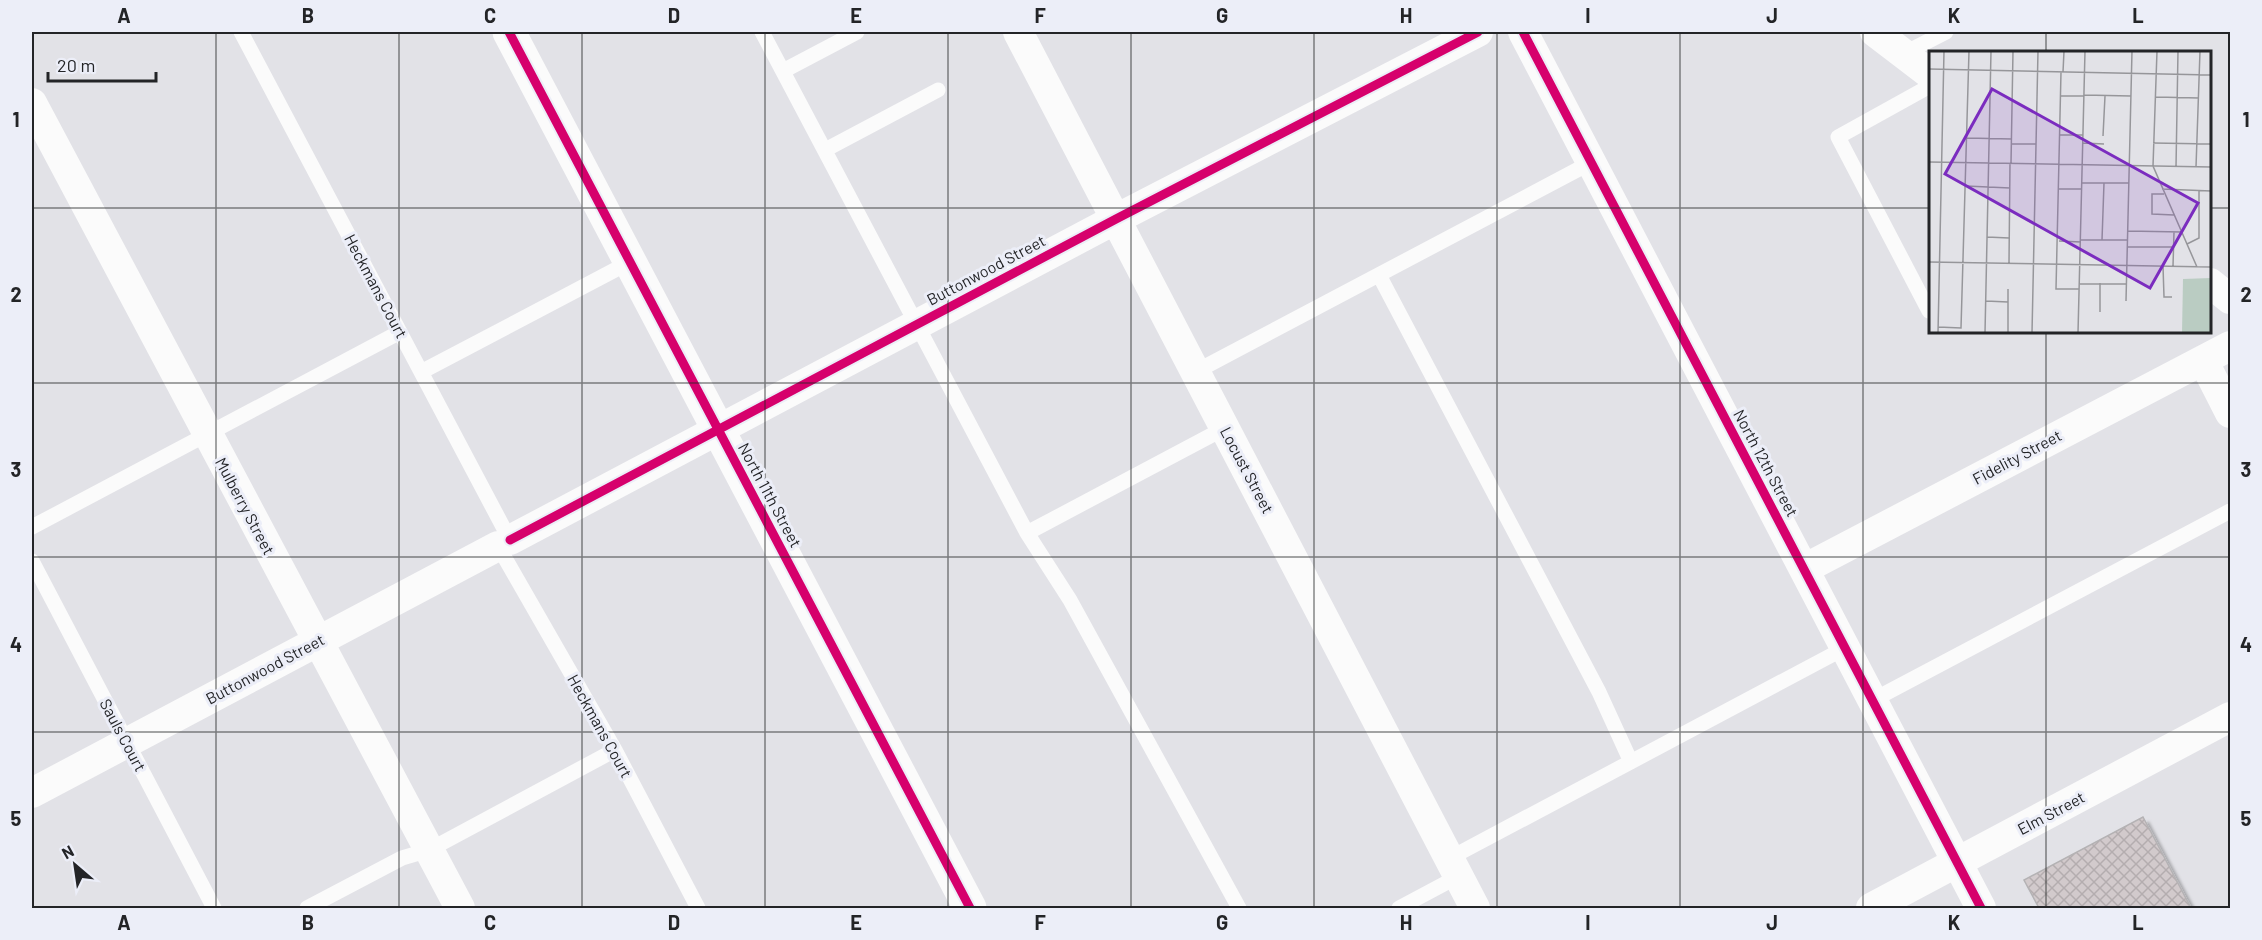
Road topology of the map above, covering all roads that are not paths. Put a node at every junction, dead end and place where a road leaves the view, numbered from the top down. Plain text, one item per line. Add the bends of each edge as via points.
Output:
1 (241, 32) edge
2 (509, 32) edge
3 (762, 32) edge
4 (857, 32) edge
5 (1478, 32) edge
6 (1523, 32) edge
7 (1875, 32) edge
8 (1946, 32) edge
9 (1022, 33) edge
10 (1904, 54) junction
11 (783, 71) junction
12 (1929, 73) edge
13 (1929, 87) edge
14 (938, 90) dead end
15 (32, 104) edge
16 (825, 150) junction
17 (1592, 162) junction
18 (1116, 219) junction
19 (630, 262) junction
20 (1379, 275) junction
21 (2211, 284) edge
22 (2230, 299) edge
23 (1929, 311) edge
24 (917, 324) junction
25 (400, 332) junction
26 (2230, 346) edge
27 (2203, 360) junction
28 (422, 372) junction
29 (1195, 372) junction
30 (2230, 412) edge
31 (1225, 428) junction
32 (718, 429) junction
33 (207, 434) junction
34 (2230, 511) edge
35 (32, 527) edge
36 (1027, 533) junction
37 (504, 543) junction
38 (32, 561) edge
39 (1804, 569) junction
40 (318, 641) junction
41 (1845, 648) junction
42 (1872, 700) junction
43 (2230, 717) edge
44 (127, 742) junction
45 (615, 750) junction
46 (1631, 762) junction
47 (32, 793) edge
48 (429, 850) junction
49 (1957, 863) junction
50 (1455, 867) junction
51 (214, 909) edge
52 (307, 909) edge
53 (460, 909) edge
54 (698, 909) edge
55 (970, 909) edge
56 (1239, 909) edge
57 (1399, 909) edge
58 (1475, 909) edge
59 (1870, 909) edge
60 (1981, 909) edge

1 - 25 lane, Heckmans Court
2 - 19 street, North 11th Street
3 - 11 lane
4 - 11 lane
5 - 18 street, Buttonwood Street
6 - 17 street, North 12th Street
7 - 10 street
8 - 10 lane
9 - 18 street, Locust Street
10 - 12 street
11 - 16 lane
13 - 23 lane via 1838,137
14 - 16 lane
15 - 33 street, Mulberry Street
16 - 24 lane
17 - 20 lane
17 - 39 street, North 12th Street
18 - 24 street, Buttonwood Street
18 - 29 street, Locust Street
19 - 28 lane
19 - 32 street, North 11th Street
20 - 29 lane
20 - 46 lane via 1599,692
21 - 22 street
24 - 32 street, Buttonwood Street
24 - 36 lane
25 - 28 lane, Heckmans Court
25 - 33 lane
26 - 27 street, Fidelity Street
27 - 30 street
27 - 39 street, Fidelity Street
28 - 37 lane, Heckmans Court
29 - 31 street, Locust Street
31 - 36 lane
31 - 50 street, Locust Street
32 - 37 street, Buttonwood Street
32 - 55 street, North 11th Street
33 - 35 lane
33 - 40 street, Mulberry Street
34 - 42 lane
36 - 56 lane via 1070,600
37 - 40 street, Buttonwood Street
37 - 45 lane, Heckmans Court
38 - 44 lane, Sauls Court
39 - 41 street, North 12th Street
40 - 44 street, Buttonwood Street
40 - 48 street, Mulberry Street
41 - 42 street, North 12th Street
41 - 46 lane
42 - 49 street, North 12th Street
43 - 49 street, Elm Street
44 - 47 street, Buttonwood Street
44 - 51 lane, Sauls Court
45 - 48 lane
45 - 54 lane, Heckmans Court
46 - 50 lane
48 - 52 lane via 402,858
48 - 53 street, Mulberry Street
49 - 59 street, Elm Street
49 - 60 street, North 12th Street
50 - 57 lane
50 - 58 street, Locust Street

